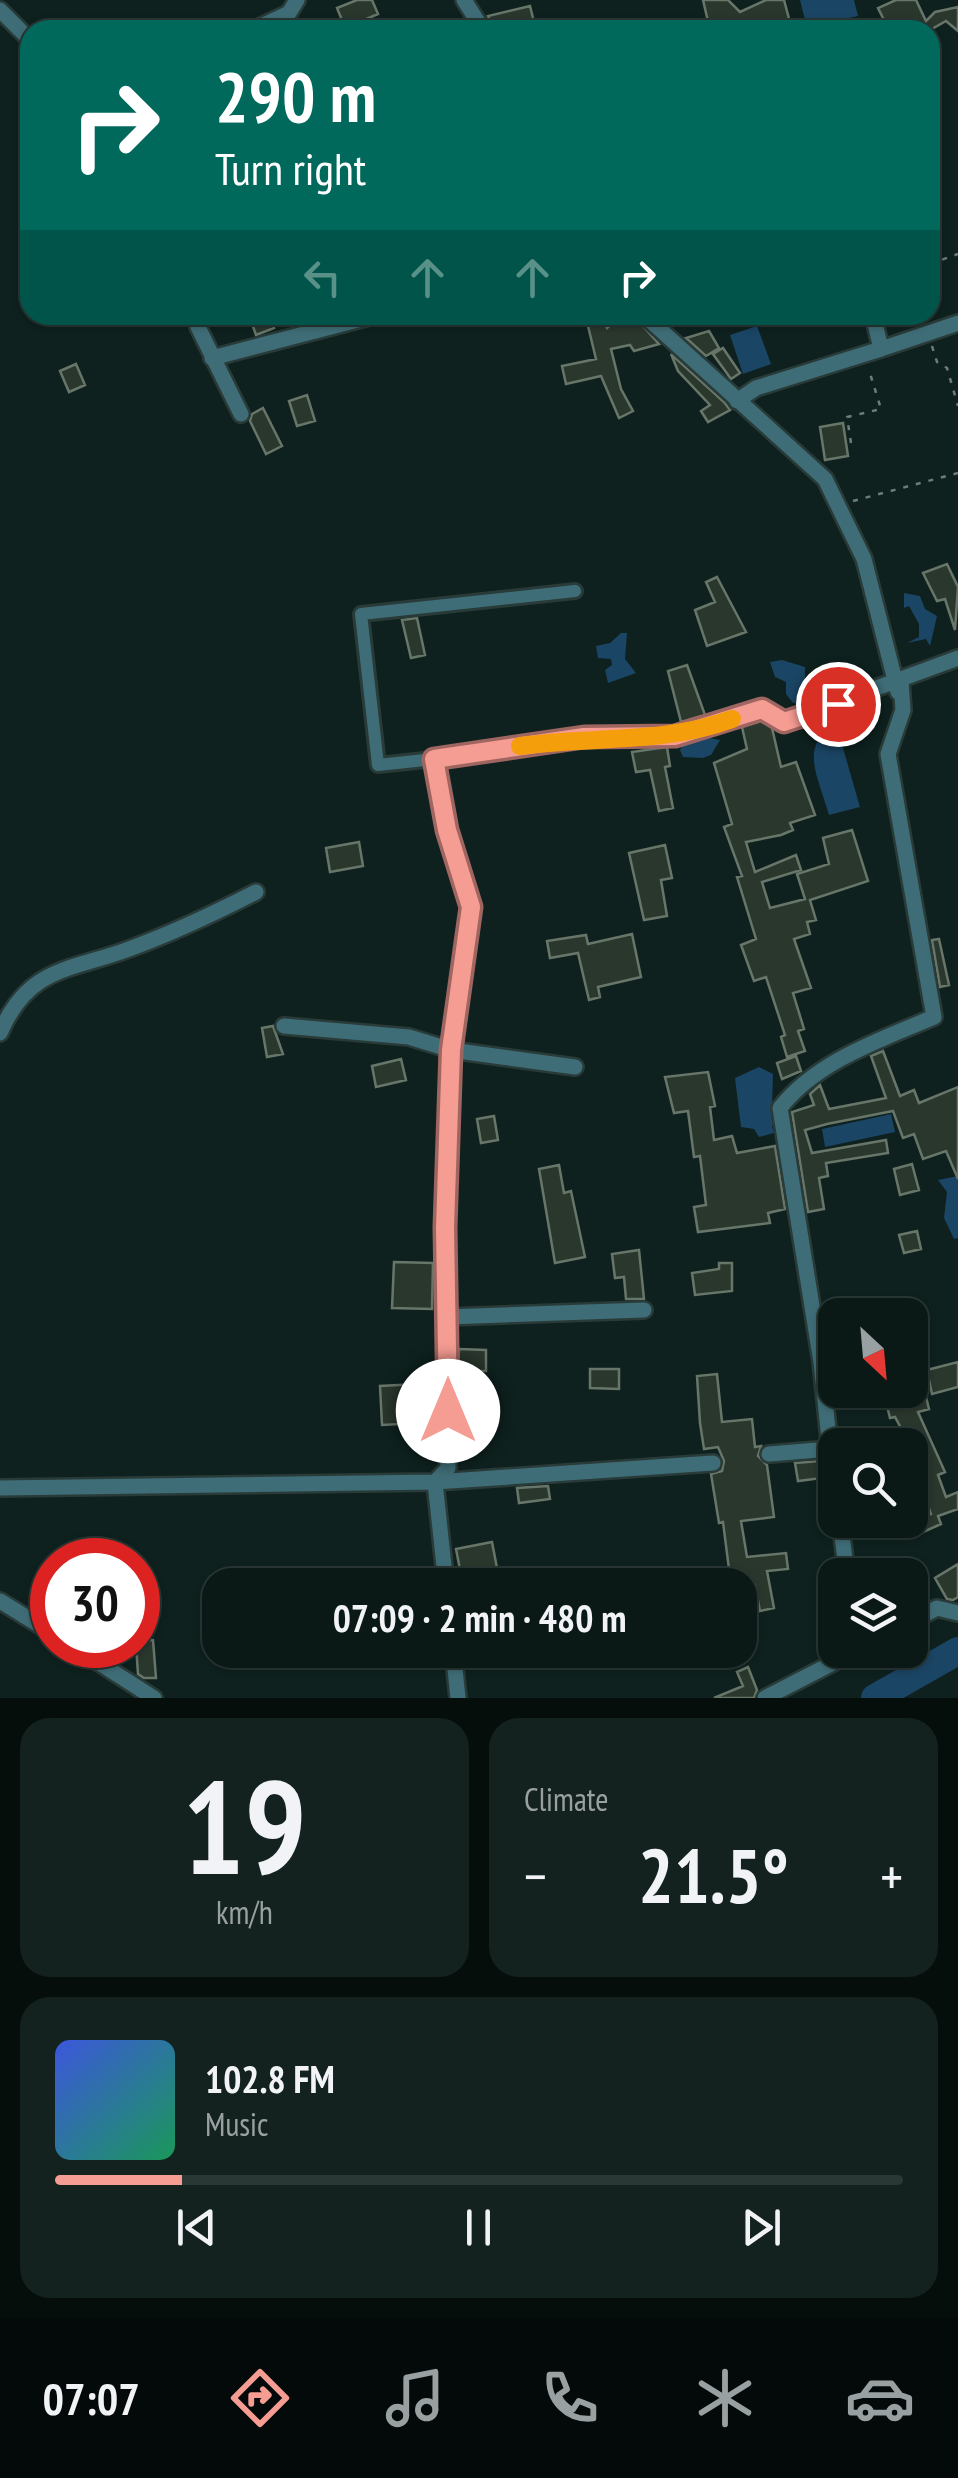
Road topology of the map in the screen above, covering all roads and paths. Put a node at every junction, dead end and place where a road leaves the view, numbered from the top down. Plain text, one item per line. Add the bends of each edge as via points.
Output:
1 (297, 0) edge
2 (0, 10) edge
3 (274, 20) edge
4 (20, 30) edge
5 (958, 323) edge
6 (198, 325) edge
7 (338, 325) edge
8 (655, 325) edge
9 (876, 325) edge
10 (928, 333) junction
11 (882, 349) junction
12 (864, 354) junction
13 (212, 358) junction
14 (738, 401) junction
15 (958, 406) edge
16 (241, 414) dead end
17 (851, 443) dead end
18 (958, 473) edge
19 (838, 506) junction
20 (574, 591) dead end
21 (958, 658) edge
22 (898, 682) junction
23 (434, 759) junction
24 (256, 892) dead end
25 (284, 1026) dead end
26 (0, 1034) edge
27 (451, 1050) junction
28 (575, 1067) dead end
29 (644, 1310) dead end
30 (447, 1317) junction
31 (828, 1428) edge
32 (818, 1450) edge
33 (769, 1454) dead end
34 (713, 1464) dead end
35 (436, 1482) junction
36 (0, 1488) edge
37 (444, 1568) edge
38 (0, 1600) edge
39 (928, 1613) edge
40 (958, 1613) edge
41 (30, 1620) edge
42 (107, 1668) edge
43 (455, 1668) edge
44 (823, 1668) edge
45 (154, 1698) edge
46 (458, 1698) edge
47 (764, 1698) edge

1 - 3 street
2 - 4 street
5 - 10 street
6 - 13 street
7 - 13 street
8 - 14 street
9 - 11 street
10 - 11 street
10 - 15 path via 937,362 948,368
11 - 12 street
12 - 14 street via 756,388
12 - 17 path via 881,409 847,417
13 - 16 street
14 - 19 street via 825,479
18 - 19 path
19 - 22 street via 864,558
20 - 23 street via 362,614 378,765
21 - 22 street
22 - 23 street via 784,722 762,709 675,736 584,737
22 - 31 street via 902,710 888,754 934,1017 844,1058 795,1089 780,1108
23 - 27 street via 471,907
24 - 26 street via 132,948 69,966 22,995
25 - 27 street via 409,1037
27 - 28 street
27 - 30 street
29 - 30 street
30 - 35 street via 448,1468
32 - 33 street
34 - 35 street
35 - 36 street
35 - 37 street
38 - 41 street
39 - 40 street
42 - 45 street
43 - 46 street
44 - 47 street

